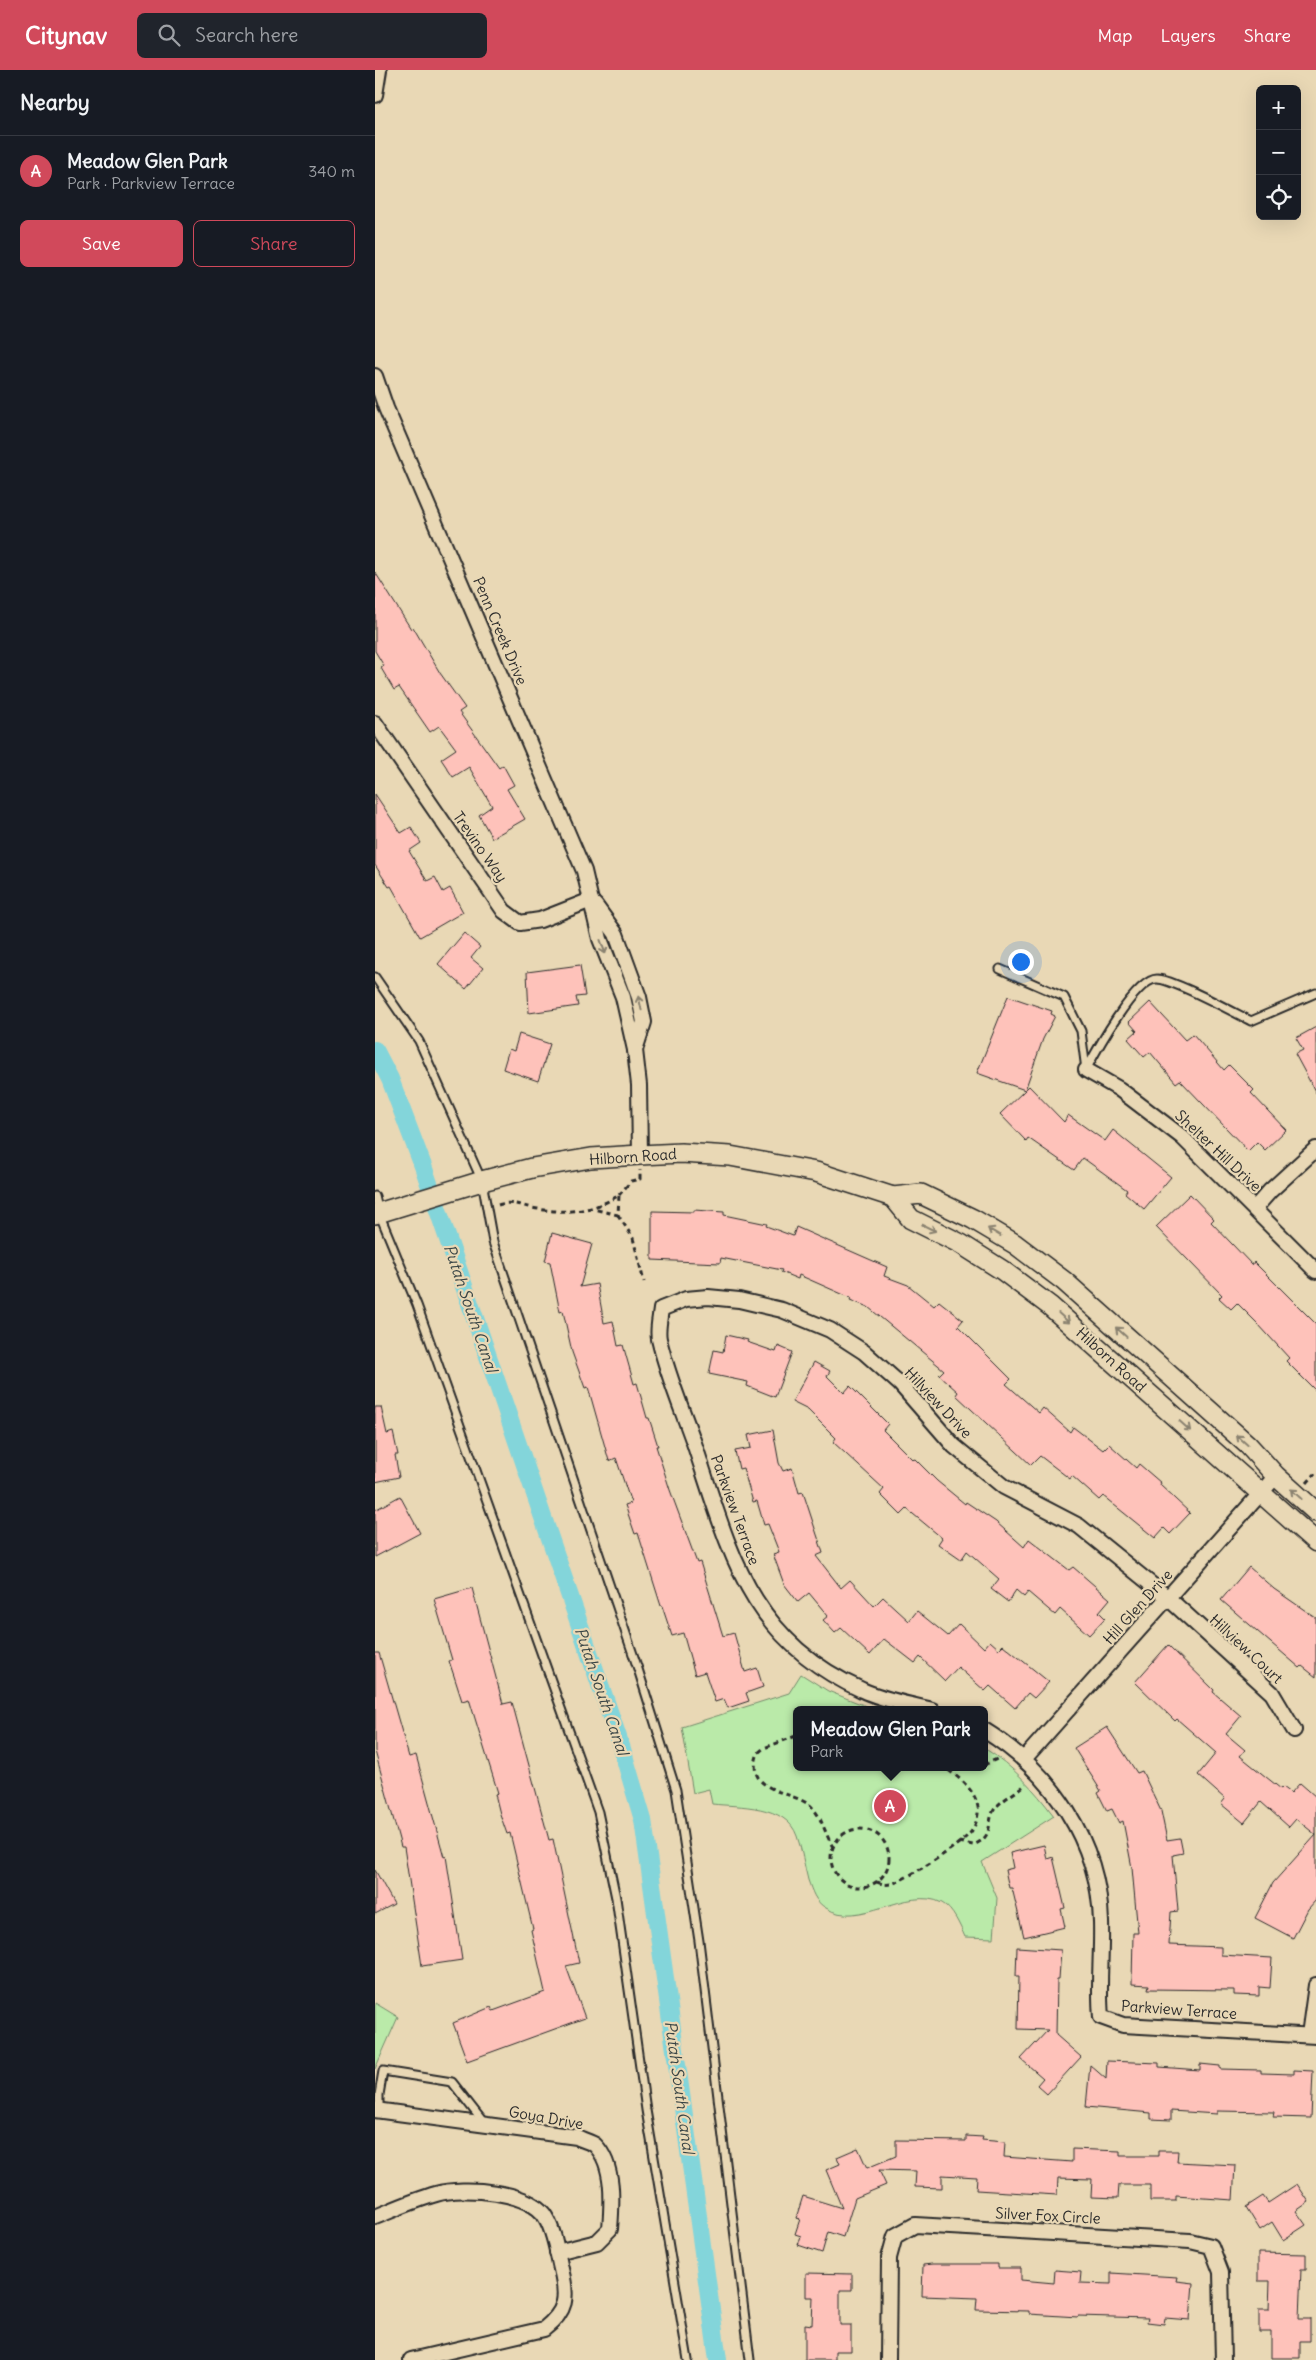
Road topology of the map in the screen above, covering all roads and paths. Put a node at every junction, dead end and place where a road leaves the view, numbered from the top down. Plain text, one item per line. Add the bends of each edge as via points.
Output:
1 (379, 70) edge
2 (375, 95) edge
3 (375, 376) edge
4 (375, 723) edge
5 (591, 900) junction
6 (625, 958) junction
7 (1000, 969) dead end
8 (375, 978) edge
9 (1316, 993) edge
10 (623, 996) junction
11 (635, 1050) junction
12 (1086, 1070) junction
13 (1316, 1149) edge
14 (640, 1155) junction
15 (476, 1182) junction
16 (619, 1195) junction
17 (893, 1197) junction
18 (380, 1208) edge
19 (487, 1208) junction
20 (1255, 1208) junction
21 (593, 1209) junction
22 (618, 1216) junction
23 (1316, 1271) edge
24 (644, 1282) dead end
25 (661, 1309) joint
26 (1276, 1476) junction
27 (1261, 1493) junction
28 (1316, 1512) edge
29 (1316, 1542) edge
30 (1167, 1598) junction
31 (918, 1706) edge
32 (1294, 1730) dead end
33 (988, 1733) edge
34 (793, 1737) edge
35 (997, 1759) dead end
36 (1024, 1759) junction
37 (988, 1763) edge
38 (949, 1771) edge
39 (1026, 1784) dead end
40 (959, 1842) junction
41 (833, 1848) junction
42 (877, 1882) junction
43 (1316, 1985) edge
44 (1312, 2036) edge
45 (377, 2109) edge
46 (484, 2124) junction
47 (375, 2217) edge
48 (557, 2252) junction
49 (411, 2360) edge
50 (688, 2360) edge
51 (750, 2360) edge
52 (888, 2360) edge
53 (1223, 2360) edge

1 - 2 street
3 - 5 street, Penn Creek Drive via 585,871
4 - 5 street, Trevino Way via 504,911 520,923 539,920
5 - 6 street, Penn Creek Drive via 616,934
5 -> 10 street, Penn Creek Drive via 600,939
6 - 10 street, Penn Creek Drive
11 -> 6 street, Penn Creek Drive via 644,1022 639,996
7 - 12 lane via 1064,997 1081,1031
8 - 15 lane via 419,1041
9 - 12 lane via 1251,1021 1167,981 1151,980 1142,986 1104,1036
10 - 11 street, Penn Creek Drive
11 - 14 street, Penn Creek Drive
12 - 20 street, Shelter Hill Drive via 1119,1089 1183,1136
13 - 20 street
14 - 15 street, Hilborn Road via 591,1158
14 - 16 path via 640,1179 631,1181
14 - 17 street, Hilborn Road via 711,1155 779,1164 816,1172
15 - 18 street, Hilborn Road
15 - 19 lane
16 - 21 path
16 - 22 path
26 -> 17 street, Hilborn Road via 1248,1446 1086,1301 1015,1244 921,1194
17 -> 27 street, Hilborn Road via 911,1219 961,1244 1050,1306
18 - 50 lane via 598,1812 616,1898 646,2110
19 - 21 path via 508,1201 567,1212
19 - 51 lane via 493,1242 676,1790 699,1941
20 - 23 street, Shelter Hill Drive
21 - 22 path
22 - 24 path via 633,1238
25 - 30 street, Hillview Drive via 686,1299 739,1300 783,1310 830,1330 864,1352 900,1384 954,1446 1004,1487 1079,1526
25 - 31 street, Parkview Terrace via 658,1337 737,1568 763,1613 792,1646 823,1670 864,1691
26 - 27 street, Hill Glen Drive
28 -> 26 street, Hilborn Road
27 - 29 street, Hilborn Road
27 - 30 street, Hill Glen Drive
30 - 32 street, Hillview Court via 1272,1693
30 - 36 street, Hill Glen Drive
33 - 36 street, Parkview Terrace
34 - 41 path via 758,1753 755,1766 758,1775 777,1793 796,1798 811,1807
35 - 37 path
36 - 44 street, Parkview Terrace via 1070,1813 1089,1854 1098,1887 1101,1923 1098,1990 1101,2018 1123,2025
38 - 40 path via 970,1789 978,1808 975,1825
39 - 40 path via 998,1805 985,1838 973,1845
40 - 42 path via 900,1880 883,1885
41 - 42 path via 834,1871 845,1882 861,1887
41 - 42 path via 842,1835 857,1829 866,1829 881,1837 886,1844 889,1861
43 - 44 street
45 - 46 street, Goya Drive
45 - 46 lane via 383,2071 452,2082
46 - 48 street, Goya Drive via 577,2137 595,2145 608,2166 612,2206 610,2229 597,2242
47 - 48 street via 454,2190 521,2199 537,2206 546,2218
48 - 49 street via 565,2288 564,2305 556,2320 544,2329
52 - 53 street, Silver Fox Circle via 889,2258 895,2236 915,2225 1190,2241 1211,2246 1221,2272

